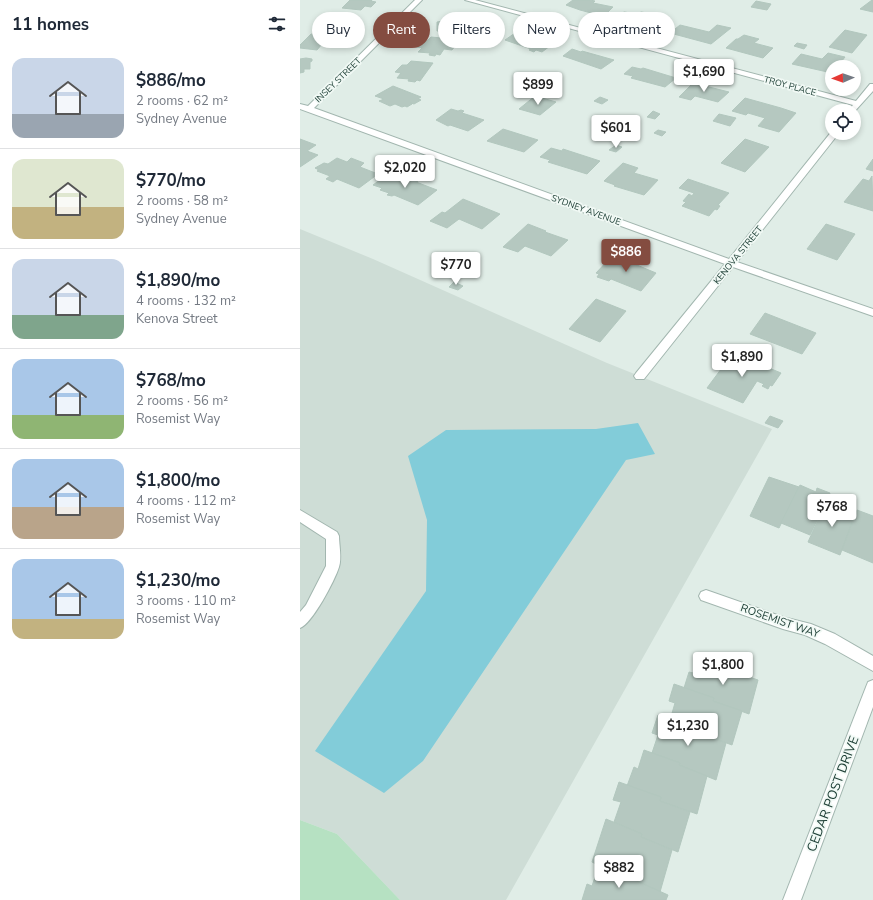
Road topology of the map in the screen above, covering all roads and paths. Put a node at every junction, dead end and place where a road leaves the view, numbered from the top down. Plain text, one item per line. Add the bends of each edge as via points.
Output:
1 (419, 0) edge
2 (468, 0) edge
3 (873, 86) edge
4 (841, 104) edge
5 (858, 104) edge
6 (304, 107) edge
7 (829, 140) edge
8 (731, 263) junction
9 (873, 313) edge
10 (640, 376) dead end
11 (300, 515) edge
12 (706, 596) dead end
13 (300, 622) edge
14 (873, 664) edge
15 (873, 687) edge
16 (792, 900) edge

1 - 6 street, INSEY STREET
2 - 4 street, TROY PLACE
3 - 5 street
6 - 8 street, SYDNEY AVENUE
7 - 8 street, KENOVA STREET
8 - 9 street, SYDNEY AVENUE
8 - 10 street, KENOVA STREET
11 - 13 street via 332,536 333,566 311,609
12 - 14 street, ROSEMIST WAY via 806,629 830,639
15 - 16 street, CEDAR POST DRIVE

